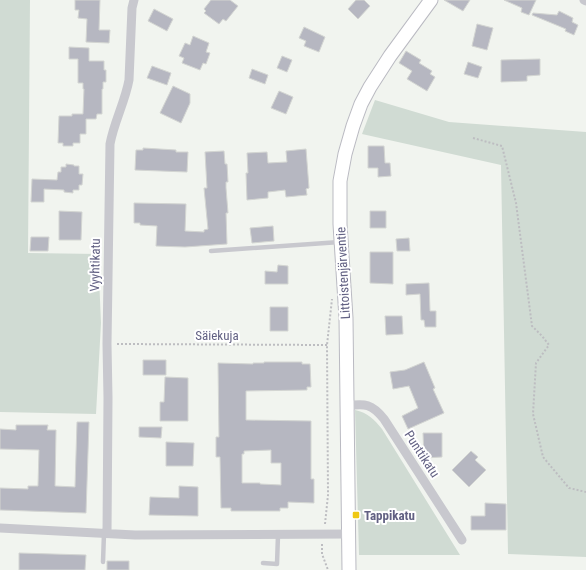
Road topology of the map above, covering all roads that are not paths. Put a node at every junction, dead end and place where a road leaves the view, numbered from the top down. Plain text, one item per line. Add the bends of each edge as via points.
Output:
1 (134, 0) edge
2 (431, 0) edge
3 (341, 242) junction
4 (211, 251) dead end
5 (347, 406) junction
6 (0, 528) edge
7 (105, 533) junction
8 (348, 534) junction
9 (278, 535) junction
10 (462, 540) dead end
11 (103, 562) dead end
12 (263, 563) dead end
13 (349, 570) edge

1 - 7 street, Vyyhtikatu via 129,80 110,144
2 - 3 street, Littoistenjärventie via 382,68 362,102 345,154 340,181
3 - 4 lane
3 - 5 street, Littoistenjärventie via 346,318
5 - 8 street, Littoistenjärventie
5 - 10 street, Punttikatu via 361,404 378,411
6 - 7 street
7 - 9 street
7 - 11 lane
8 - 9 street
8 - 13 street, Littoistenjärventie
9 - 12 lane via 277,564

